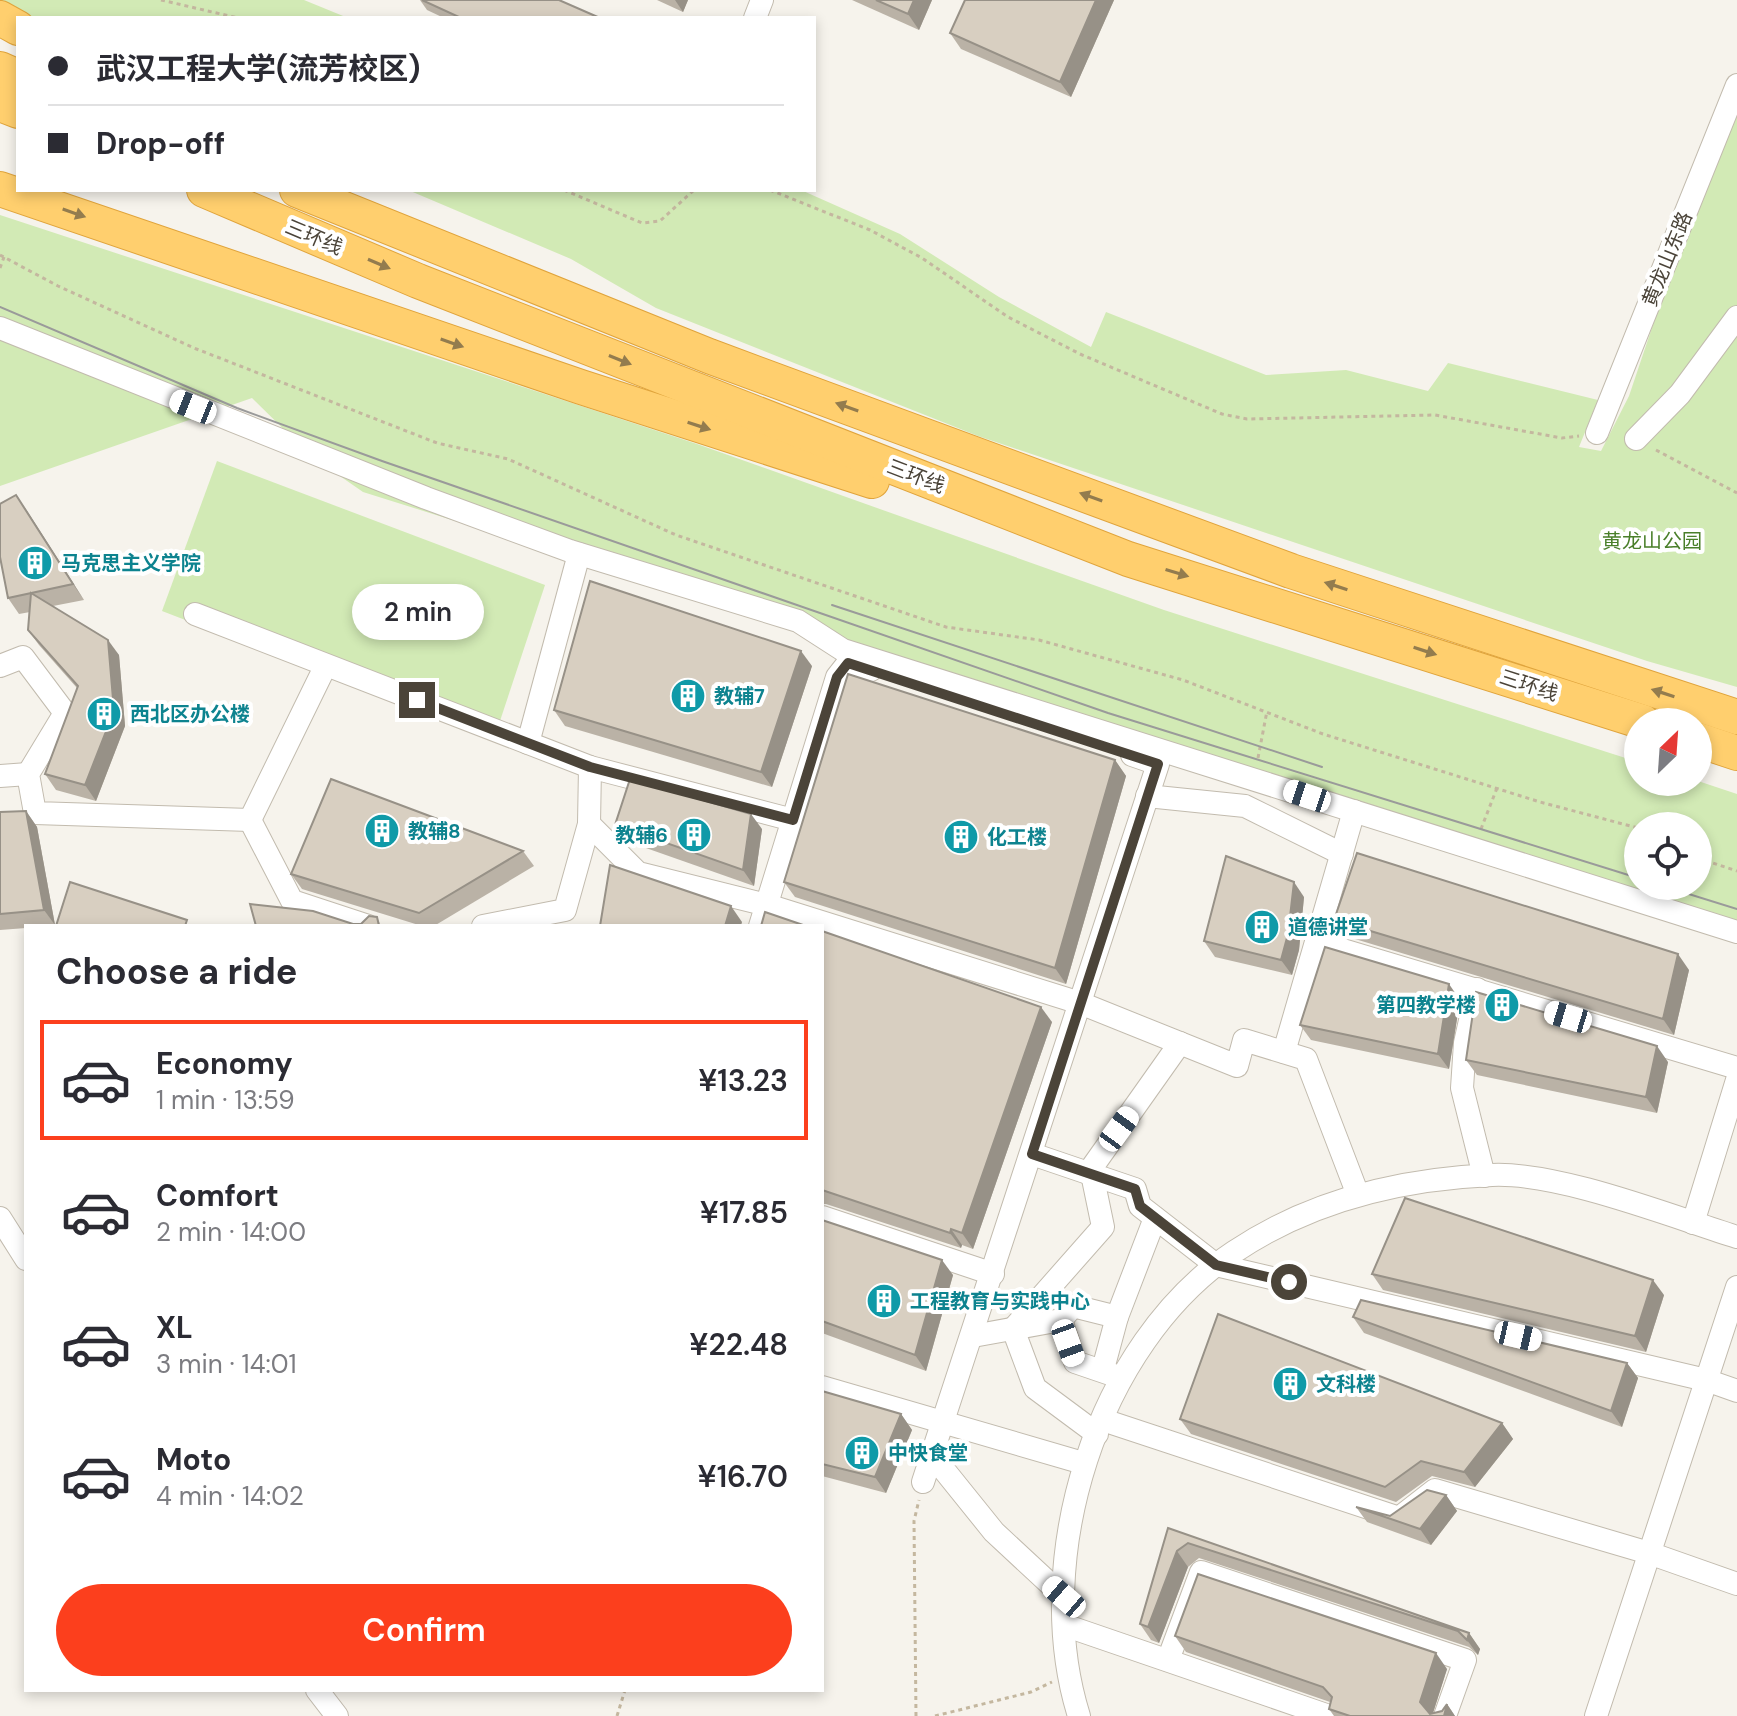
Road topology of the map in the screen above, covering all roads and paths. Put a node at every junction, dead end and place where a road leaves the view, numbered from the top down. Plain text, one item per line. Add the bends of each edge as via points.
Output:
1 (161, 0) edge
2 (221, 16) edge
3 (0, 69) edge
4 (1737, 85) edge
5 (10, 101) edge
6 (0, 189) edge
7 (209, 192) edge
8 (302, 192) edge
9 (356, 192) edge
10 (569, 192) edge
11 (692, 192) edge
12 (775, 192) edge
13 (2, 256) edge
14 (0, 268) edge
15 (1737, 317) edge
16 (0, 328) edge
17 (678, 344) junction
18 (1597, 433) joint
19 (1636, 439) joint
20 (1737, 493) edge
21 (579, 554) junction
22 (1128, 559) junction
23 (195, 614) dead end
24 (0, 666) edge
25 (322, 673) dead end
26 (1267, 711) junction
27 (1624, 716) edge
28 (1737, 717) edge
29 (528, 743) junction
30 (1712, 745) edge
31 (1737, 753) edge
32 (590, 767) junction
33 (28, 774) junction
34 (0, 776) edge
35 (1252, 779) junction
36 (1497, 788) junction
37 (1147, 796) junction
38 (1245, 806) junction
39 (1354, 811) junction
40 (250, 820) junction
41 (793, 820) junction
42 (589, 824) junction
43 (1624, 824) edge
44 (1476, 850) junction
45 (1342, 854) junction
46 (1712, 863) edge
47 (1737, 871) edge
48 (763, 915) edge
49 (362, 924) edge
50 (493, 924) edge
51 (795, 924) edge
52 (824, 932) edge
53 (1737, 932) edge
54 (1316, 942) junction
55 (1477, 989) junction
56 (1080, 1003) junction
57 (1180, 1043) junction
58 (1284, 1052) junction
59 (1737, 1068) edge
60 (1735, 1094) edge
61 (1032, 1154) junction
62 (1090, 1174) junction
63 (1484, 1176) junction
64 (1358, 1195) junction
65 (0, 1218) edge
66 (824, 1218) edge
67 (1155, 1218) junction
68 (1693, 1223) junction
69 (1737, 1237) edge
70 (24, 1256) edge
71 (1216, 1265) junction
72 (993, 1274) junction
73 (1737, 1287) edge
74 (1117, 1317) junction
75 (1061, 1320) junction
76 (1013, 1329) junction
77 (973, 1336) junction
78 (1103, 1369) junction
79 (1124, 1380) junction
80 (1706, 1380) junction
81 (824, 1388) edge
82 (1737, 1391) edge
83 (945, 1423) junction
84 (1100, 1427) junction
85 (932, 1455) junction
86 (1083, 1463) junction
87 (923, 1482) joint
88 (1649, 1553) junction
89 (1737, 1584) edge
90 (1064, 1597) junction
91 (1064, 1625) junction
92 (1168, 1660) junction
93 (1070, 1674) junction
94 (319, 1692) edge
95 (624, 1692) edge
96 (1452, 1714) edge
97 (337, 1716) edge
98 (617, 1716) edge
99 (916, 1716) edge
100 (935, 1716) edge
101 (1079, 1716) edge
102 (1329, 1716) edge
103 (1596, 1716) edge

1 - 2 path
3 - 5 highway
4 - 18 street, 黄龙山东路
6 -> 22 highway via 654,411
7 -> 22 highway, 三环线 via 418,281
8 - 17 highway, 三环线
9 - 17 highway via 568,283
10 - 11 path via 642,223 660,221
12 - 18 path via 870,230 922,258 1008,317 1080,354 1222,414 1247,419 1435,415 1562,438
13 - 14 path
13 - 26 path via 194,348 437,443 508,459 676,535 946,627 1039,640 1183,680
15 - 19 street via 1680,394
16 - 21 street via 218,418
28 -> 17 highway, 三环线 via 1291,571
19 - 20 path
21 - 29 street
21 - 35 street via 798,621 843,650
22 -> 27 highway, 三环线
23 - 29 street
24 - 33 street via 23,657 65,713
25 - 40 street
26 - 35 path
26 - 36 path via 1323,734
29 - 32 street
30 - 31 highway
32 - 41 street
32 - 42 street
33 - 34 street
33 - 40 street via 35,813
35 - 38 street
35 - 39 street
36 - 43 path
36 - 44 path
37 - 38 street
37 - 41 street via 1158,764 848,663 837,677
37 - 56 street
38 - 45 street
39 - 44 street
39 - 45 street
40 - 49 street via 292,901
41 - 48 street
42 - 48 street via 638,873
42 - 50 street via 565,910
44 - 53 street
45 - 54 street
46 - 47 path
48 - 51 street
52 - 56 street
54 - 55 street
54 - 58 street
55 - 59 street
55 - 63 street via 1462,1088
56 - 57 street
56 - 61 street
57 - 58 street via 1237,1066 1244,1040
57 - 62 street
58 - 64 street via 1306,1059
60 - 68 street
61 - 62 street
61 - 72 street
62 - 67 street via 1135,1189 1140,1206
62 - 76 street via 1103,1227
63 - 64 street via 1389,1185
63 - 68 street via 1548,1182
64 - 71 street via 1257,1238
65 - 70 street
66 - 72 street
67 - 71 street
67 - 74 street
68 - 69 street
71 - 79 street via 1153,1330
71 - 80 street
72 - 77 street
73 - 80 street
74 - 75 street via 1073,1306
74 - 78 street
75 - 76 street
75 - 78 street via 1075,1362
76 - 77 street
76 - 84 street via 1035,1388
77 - 83 street
78 - 79 street
79 - 84 street
80 - 82 street
80 - 88 street
81 - 83 street
83 - 85 street
83 - 86 street
84 - 86 street
84 - 88 street via 1399,1518 1435,1490
85 - 87 street
85 - 90 street via 994,1532
86 - 90 street via 1066,1545
87 - 99 path via 914,1521
88 - 89 street
88 - 103 street
90 - 91 street
91 - 92 street
91 - 93 street
92 - 96 street via 1201,1572 1465,1660
92 - 102 street
93 - 100 path via 1031,1692
93 - 101 street
94 - 97 street
95 - 98 path

